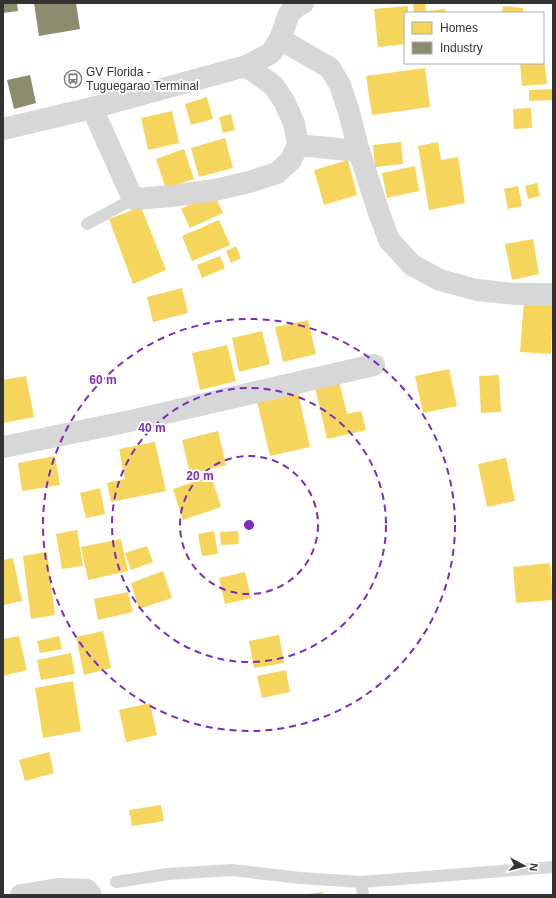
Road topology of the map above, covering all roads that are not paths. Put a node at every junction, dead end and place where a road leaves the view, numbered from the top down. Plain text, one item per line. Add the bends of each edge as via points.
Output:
1 (302, 3) edge
2 (280, 40) junction
3 (246, 66) junction
4 (92, 108) junction
5 (3, 129) edge
6 (298, 145) junction
7 (359, 151) junction
8 (133, 199) junction
9 (88, 224) dead end
10 (553, 294) edge
11 (374, 365) dead end
12 (3, 447) edge
13 (553, 867) edge
14 (116, 882) dead end
15 (361, 882) junction
16 (20, 895) edge
17 (91, 895) edge
18 (363, 895) edge

1 - 2 street via 289,14
2 - 3 street via 271,53
2 - 7 street via 330,68 340,85
3 - 4 street
3 - 6 street via 273,85 284,101 294,123
4 - 5 street
4 - 8 street
6 - 7 street
6 - 8 street via 291,160 277,173 215,190
7 - 10 street via 389,240 412,265 440,280 477,290
8 - 9 lane
11 - 12 street
13 - 15 lane
14 - 15 lane via 168,874 232,870
15 - 18 lane
16 - 17 street via 58,889 87,890

